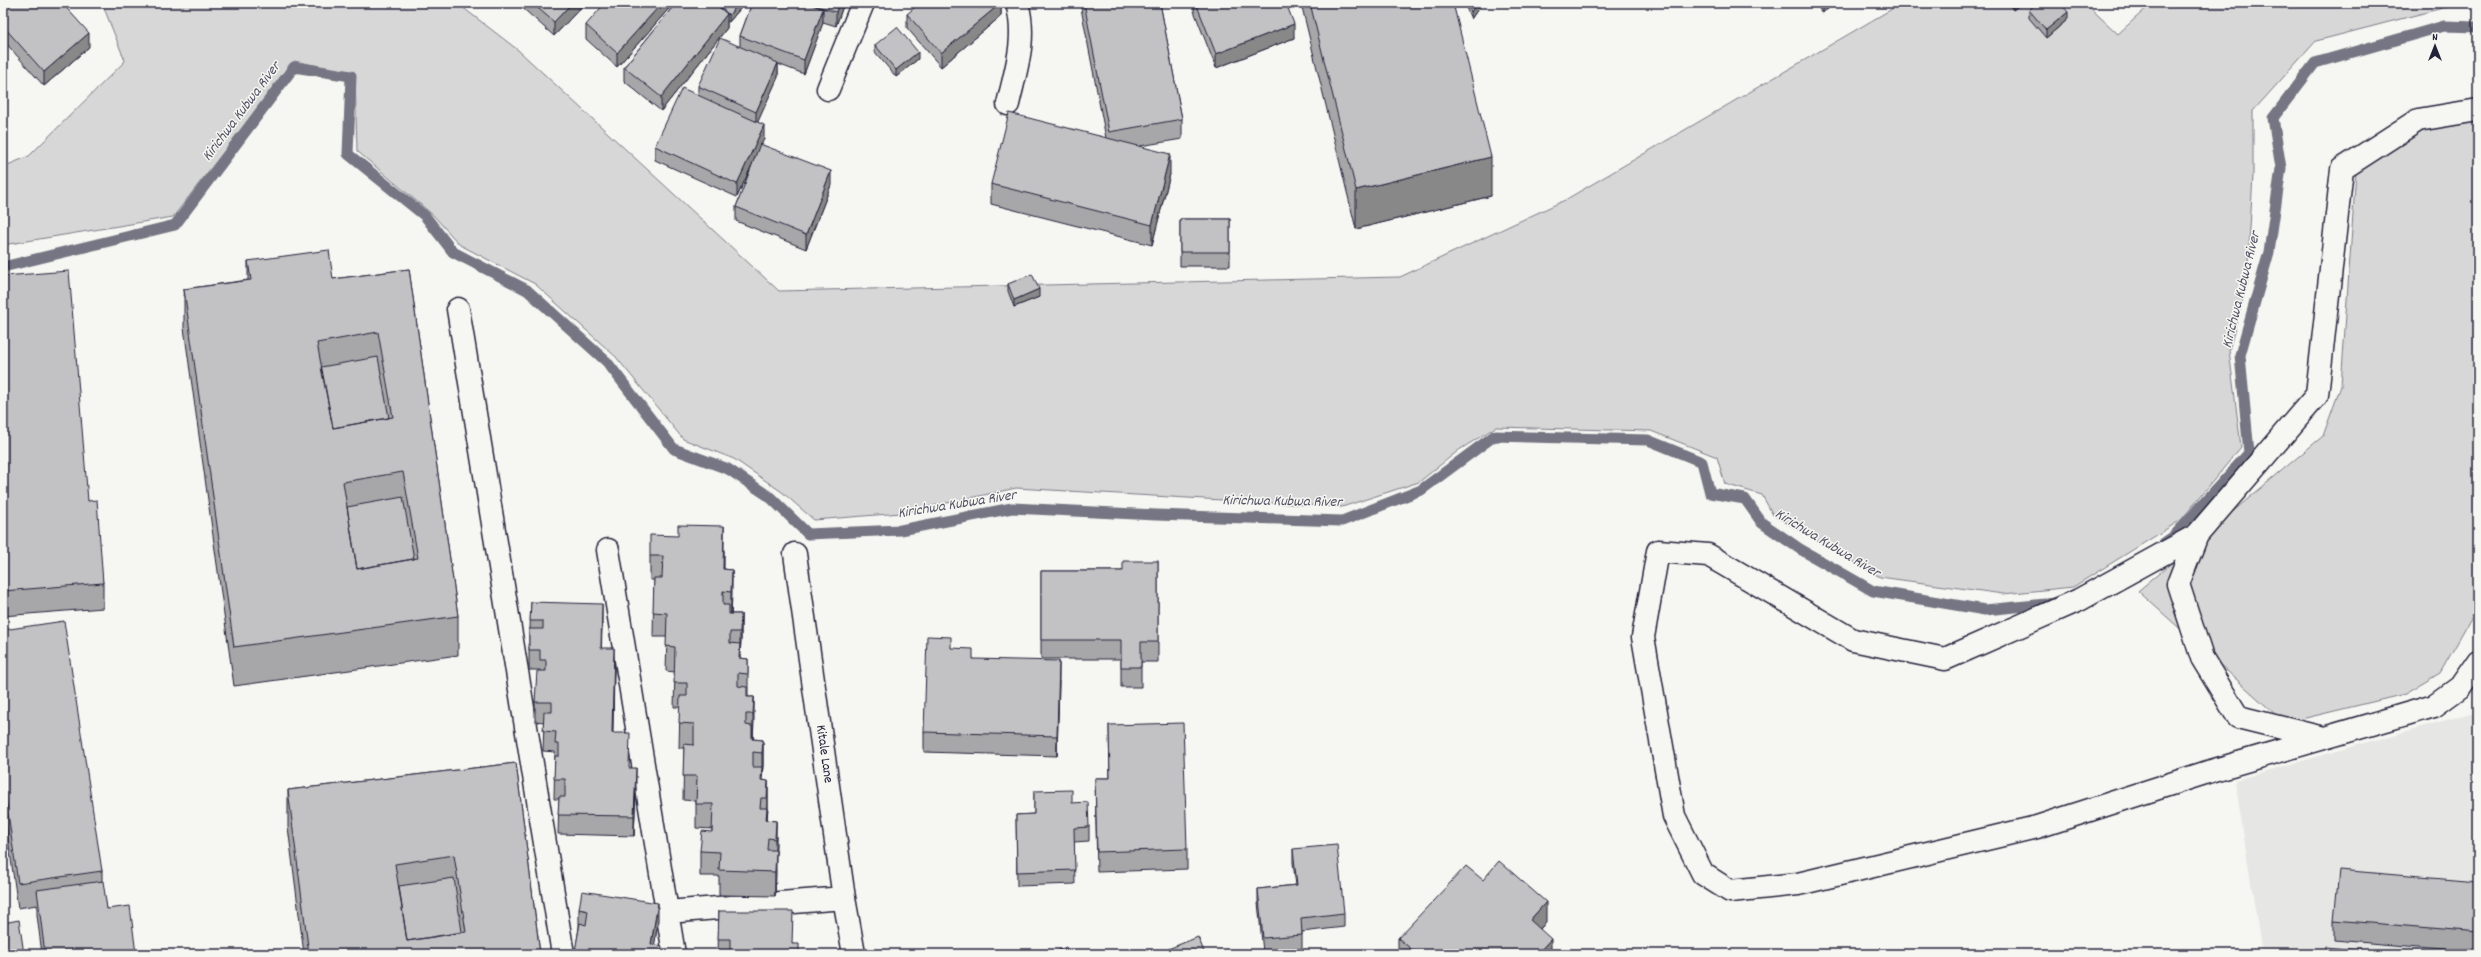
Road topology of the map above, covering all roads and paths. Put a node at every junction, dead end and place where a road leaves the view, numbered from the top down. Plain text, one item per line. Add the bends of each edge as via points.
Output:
1 (863, 3) edge
2 (1017, 3) edge
3 (828, 89) dead end
4 (1008, 104) dead end
5 (2478, 110) edge
6 (458, 309) dead end
7 (2197, 535) junction
8 (608, 550) dead end
9 (795, 554) dead end
10 (2478, 662) edge
11 (2323, 738) junction
12 (844, 898) junction
13 (667, 912) junction
14 (563, 954) edge
15 (674, 954) edge
16 (854, 954) edge

1 - 3 street
2 - 4 street via 1022,22 1022,40
5 - 7 street via 2418,120 2342,169 2317,395
6 - 14 street
7 - 11 street via 2178,584 2202,658 2238,716
7 - 11 street via 2079,600 1945,659 1853,640 1708,556 1658,551 1643,637 1674,816 1702,874 1730,891 1798,884 2037,826
8 - 13 street
9 - 12 street, Kitale Lane
10 - 11 street via 2460,687 2434,706
12 - 13 street
12 - 16 street, Kitale Lane
13 - 15 street

